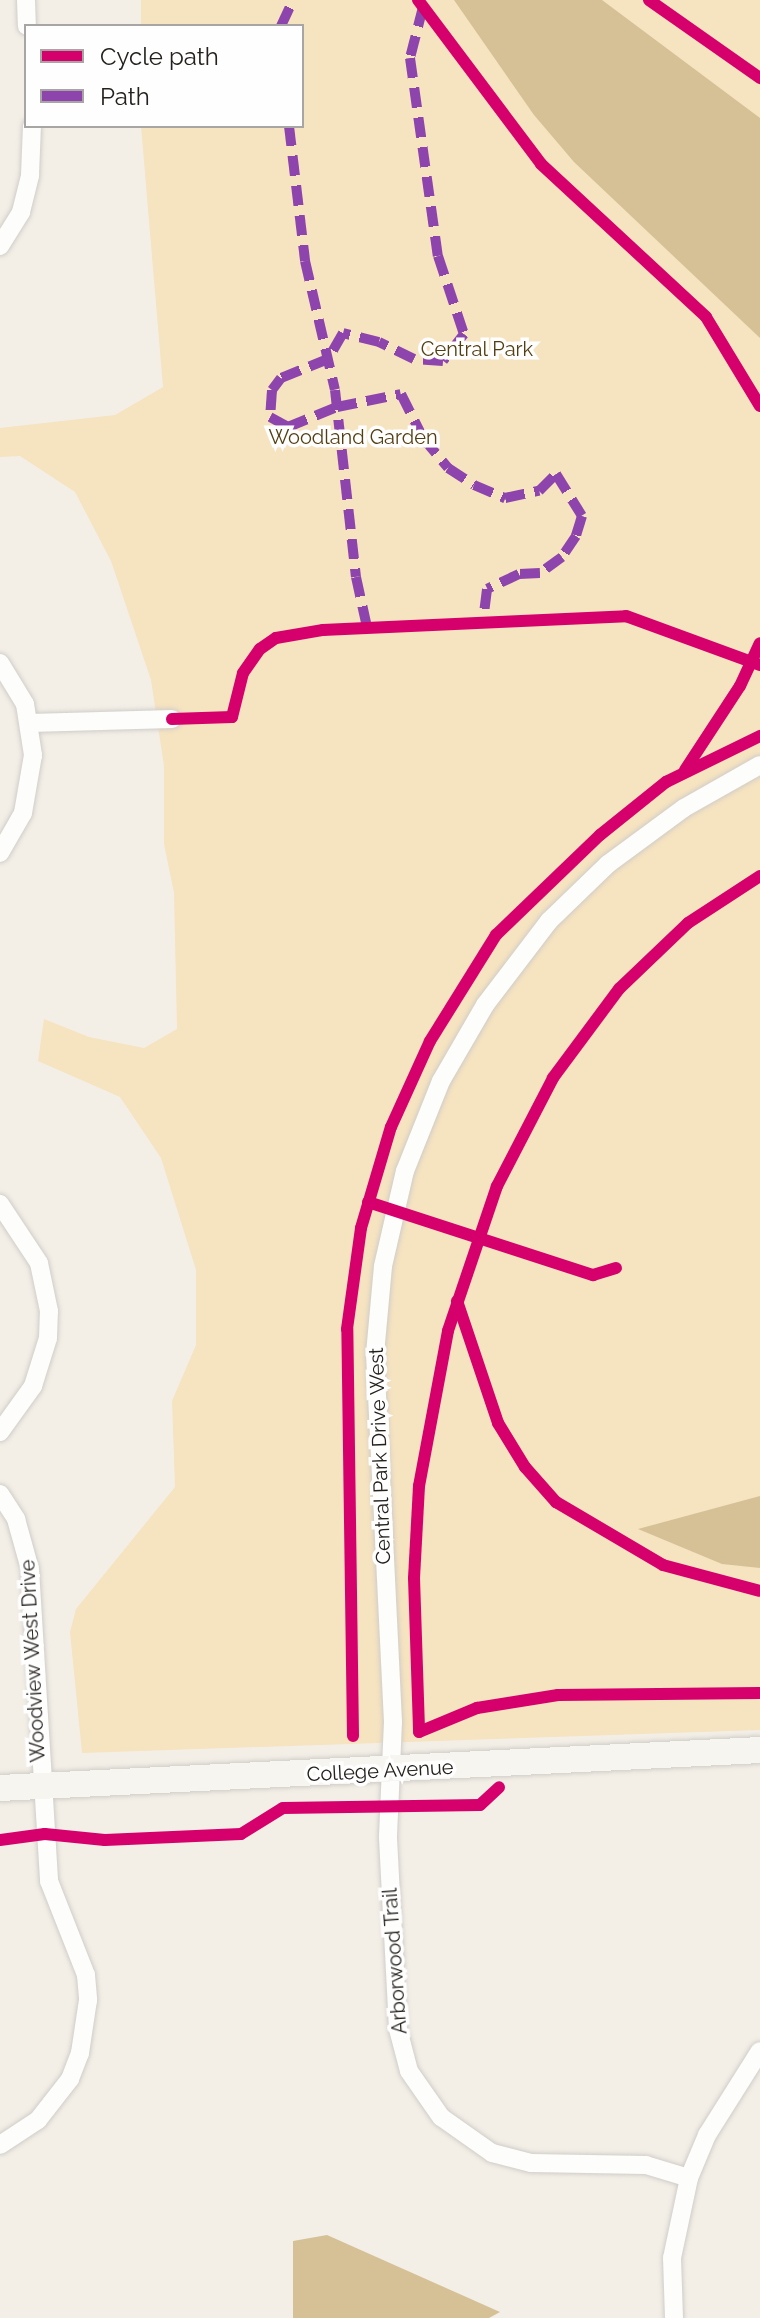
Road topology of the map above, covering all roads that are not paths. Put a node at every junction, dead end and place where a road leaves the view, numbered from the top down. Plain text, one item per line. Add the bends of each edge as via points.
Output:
1 (26, 0) edge
2 (27, 24) edge
3 (32, 128) edge
4 (0, 246) edge
5 (0, 663) edge
6 (172, 719) dead end
7 (30, 723) junction
8 (760, 765) edge
9 (0, 853) edge
10 (0, 1204) edge
11 (0, 1432) edge
12 (0, 1494) edge
13 (760, 1750) edge
14 (390, 1770) junction
15 (40, 1786) junction
16 (0, 1788) edge
17 (760, 2051) edge
18 (0, 2145) edge
19 (689, 2178) junction
20 (674, 2318) edge

1 - 2 street
3 - 4 street via 30,175 21,212
5 - 7 street
6 - 7 street
7 - 9 street via 31,785 23,813
8 - 14 street, Central Park Drive West via 647,833 549,921 470,1029 414,1147 387,1244 375,1354 393,1722
10 - 11 street via 39,1263 49,1311 48,1338 33,1386
12 - 15 street, Woodview West Drive via 16,1519 30,1569
13 - 14 main road, College Avenue
14 - 15 main road, College Avenue
14 - 19 street, Arborwood Trail via 388,1837 398,2029 409,2071 430,2106 473,2144 512,2160 646,2165
15 - 16 main road, College Avenue
15 - 18 street, Woodview West Drive via 49,1881 86,1975 86,2027 70,2079 47,2111
17 - 19 street via 707,2135
19 - 20 street via 672,2258

